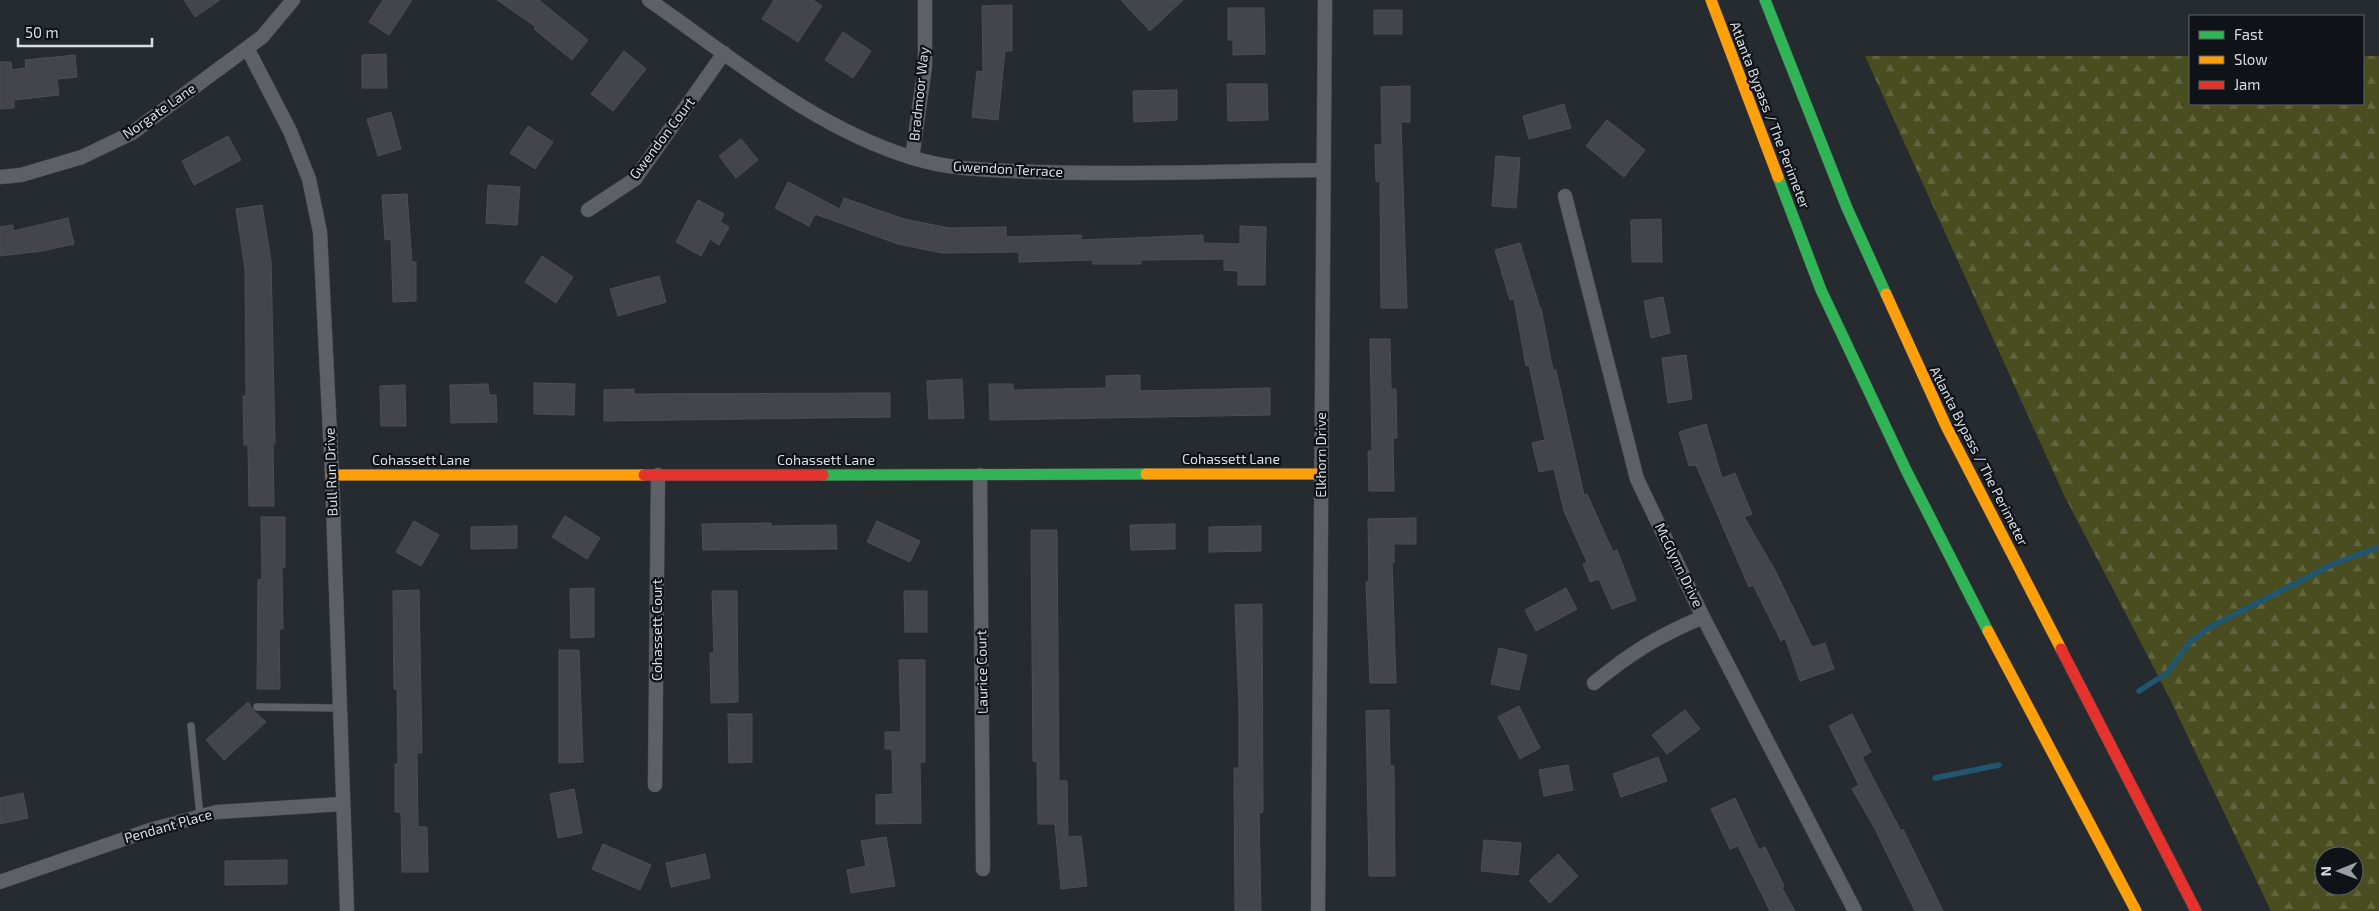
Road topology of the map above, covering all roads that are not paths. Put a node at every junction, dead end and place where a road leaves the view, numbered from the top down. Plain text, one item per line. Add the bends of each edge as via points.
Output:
1 (293, 0) edge
2 (649, 0) edge
3 (925, 0) edge
4 (1325, 0) edge
5 (1710, 0) edge
6 (1765, 0) edge
7 (247, 48) junction
8 (724, 53) junction
9 (912, 158) junction
10 (1323, 170) junction
11 (0, 177) edge
12 (1565, 196) dead end
13 (588, 210) dead end
14 (1321, 474) junction
15 (332, 475) junction
16 (658, 475) junction
17 (980, 475) junction
18 (1703, 617) junction
19 (1594, 683) dead end
20 (258, 707) dead end
21 (339, 708) junction
22 (191, 726) dead end
23 (655, 786) dead end
24 (342, 804) junction
25 (200, 816) junction
26 (983, 869) dead end
27 (0, 882) edge
28 (347, 911) edge
29 (1318, 911) edge
30 (1854, 911) edge
31 (2136, 911) edge
32 (2196, 911) edge

1 - 7 street, Norgate Lane via 262,37
2 - 8 street, Gwendon Terrace
3 - 9 street, Bradmoor Way via 925,66
4 - 10 street, Elkhorn Drive
5 - 31 main road, Atlanta Bypass / The Perimeter via 1821,290 1906,470
6 - 32 main road, Atlanta Bypass / The Perimeter via 1847,208 1946,426
7 - 11 street, Norgate Lane via 132,134 82,157 21,175
7 - 15 street, Bull Run Drive via 290,131 316,205 322,258
8 - 9 street, Gwendon Terrace via 792,101
8 - 13 street, Gwendon Court via 635,179
9 - 10 street, Gwendon Terrace via 956,169 1075,173
10 - 14 street, Elkhorn Drive
12 - 18 street, McGlynn Drive via 1637,479
14 - 17 main road, Cohassett Lane
14 - 29 street, Elkhorn Drive
15 - 16 main road, Cohassett Lane
15 - 21 street, Bull Run Drive
16 - 17 main road, Cohassett Lane
16 - 23 street, Cohassett Court
17 - 26 street, Laurice Court
18 - 19 street via 1663,634 1631,653
18 - 30 street, McGlynn Drive
20 - 21 lane
21 - 24 street, Bull Run Drive
22 - 25 lane
24 - 25 street, Pendant Place via 217,812
24 - 28 street, Bull Run Drive
25 - 27 street, Pendant Place

